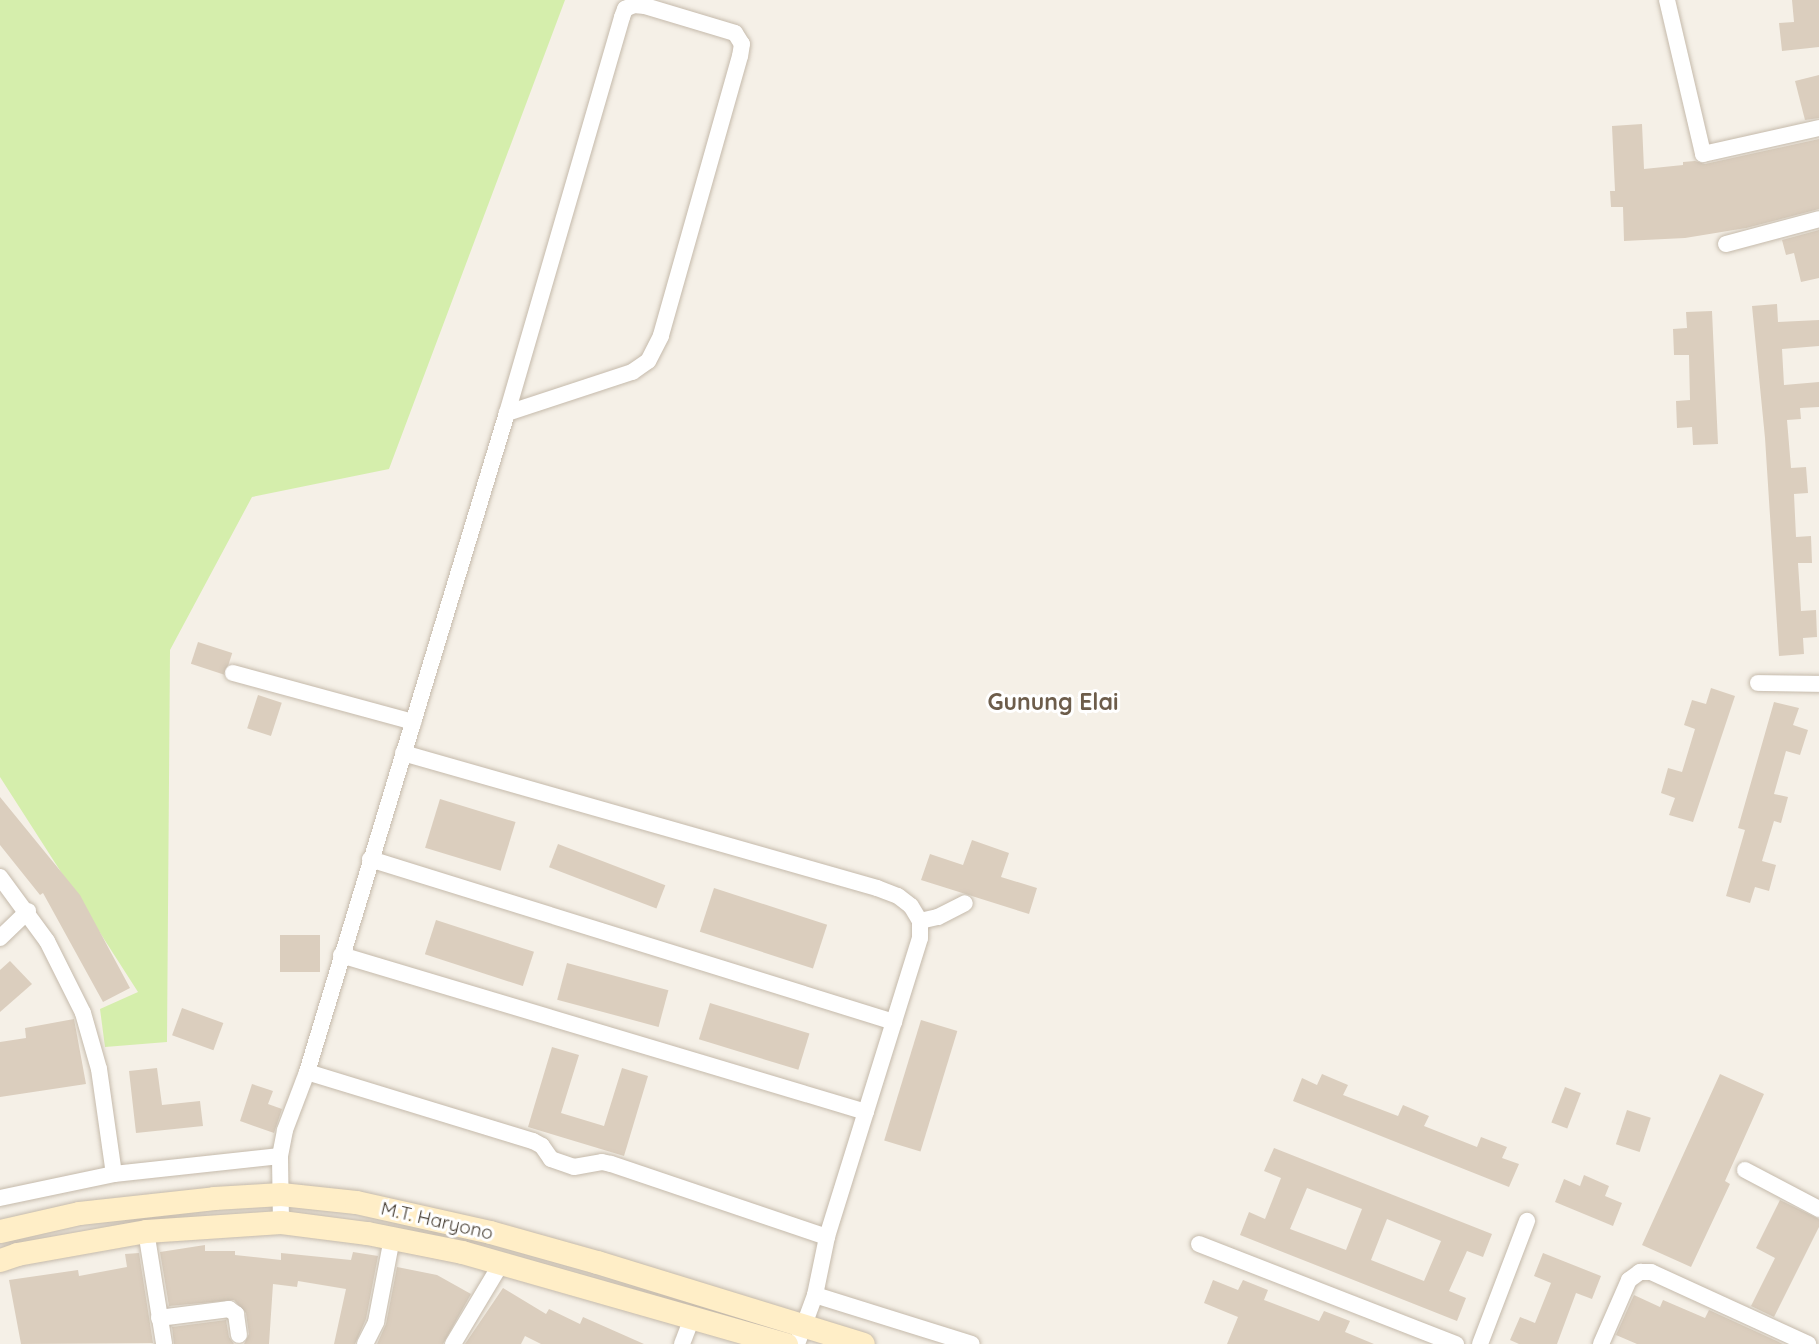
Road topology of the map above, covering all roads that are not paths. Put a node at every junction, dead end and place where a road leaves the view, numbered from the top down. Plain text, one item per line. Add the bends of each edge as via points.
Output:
1 (1667, 0) edge
2 (1819, 128) edge
3 (1819, 219) edge
4 (1726, 244) dead end
5 (507, 413) junction
6 (233, 673) dead end
7 (1758, 683) dead end
8 (1819, 684) edge
9 (413, 722) junction
10 (403, 753) junction
11 (370, 859) junction
12 (0, 877) edge
13 (965, 903) dead end
14 (28, 911) junction
15 (920, 921) junction
16 (0, 938) edge
17 (341, 955) junction
18 (894, 1022) junction
19 (307, 1072) junction
20 (866, 1112) junction
21 (280, 1156) junction
22 (1745, 1170) dead end
23 (114, 1174) junction
24 (281, 1194) junction
25 (0, 1198) edge
26 (1819, 1209) edge
27 (1527, 1221) dead end
28 (281, 1222) junction
29 (0, 1231) edge
30 (146, 1231) junction
31 (827, 1237) junction
32 (392, 1238) junction
33 (1199, 1244) dead end
34 (0, 1260) edge
35 (502, 1262) junction
36 (815, 1295) junction
37 (693, 1316) junction
38 (159, 1318) junction
39 (239, 1335) dead end
40 (800, 1335) edge
41 (771, 1342) edge
42 (164, 1344) edge
43 (365, 1344) edge
44 (453, 1344) edge
45 (682, 1344) edge
46 (863, 1344) edge
47 (972, 1344) edge
48 (1456, 1344) edge
49 (1480, 1344) edge
50 (1601, 1344) edge
51 (1808, 1344) edge

1 - 2 street via 1703,155
3 - 4 street
5 - 5 street via 625,9 645,6 735,33 742,44 740,56 661,336 649,361 632,372
5 - 9 street
6 - 9 street
7 - 8 street
9 - 10 street
10 - 11 street
10 - 15 street via 877,888 898,895
11 - 17 street
11 - 18 street
12 - 14 street
13 - 15 street
14 - 16 street
14 - 23 street via 83,1013 99,1069
15 - 18 street via 920,938
17 - 19 street
17 - 20 street
18 - 20 street
19 - 21 street
19 - 31 street via 533,1142 551,1159 574,1167 611,1164
20 - 31 street
21 - 23 street
21 - 24 street
22 - 26 street
23 - 25 street
24 - 28 street
24 - 29 main road, M.T. Haryono via 79,1213
24 - 40 main road, M.T. Haryono via 356,1202 489,1232
27 - 49 street
28 - 30 main road, M.T. Haryono
28 - 32 main road, M.T. Haryono
30 - 34 main road, M.T. Haryono
30 - 38 street
31 - 36 street
32 - 35 main road, M.T. Haryono
32 - 43 street via 376,1322
33 - 48 street
35 - 37 main road, M.T. Haryono
35 - 44 street
36 - 40 street
36 - 47 street
37 - 41 main road, M.T. Haryono
37 - 45 street
38 - 39 street via 229,1309 236,1314
38 - 42 street
40 - 46 main road, M.T. Haryono
50 - 51 street via 1629,1280 1640,1272 1651,1272

